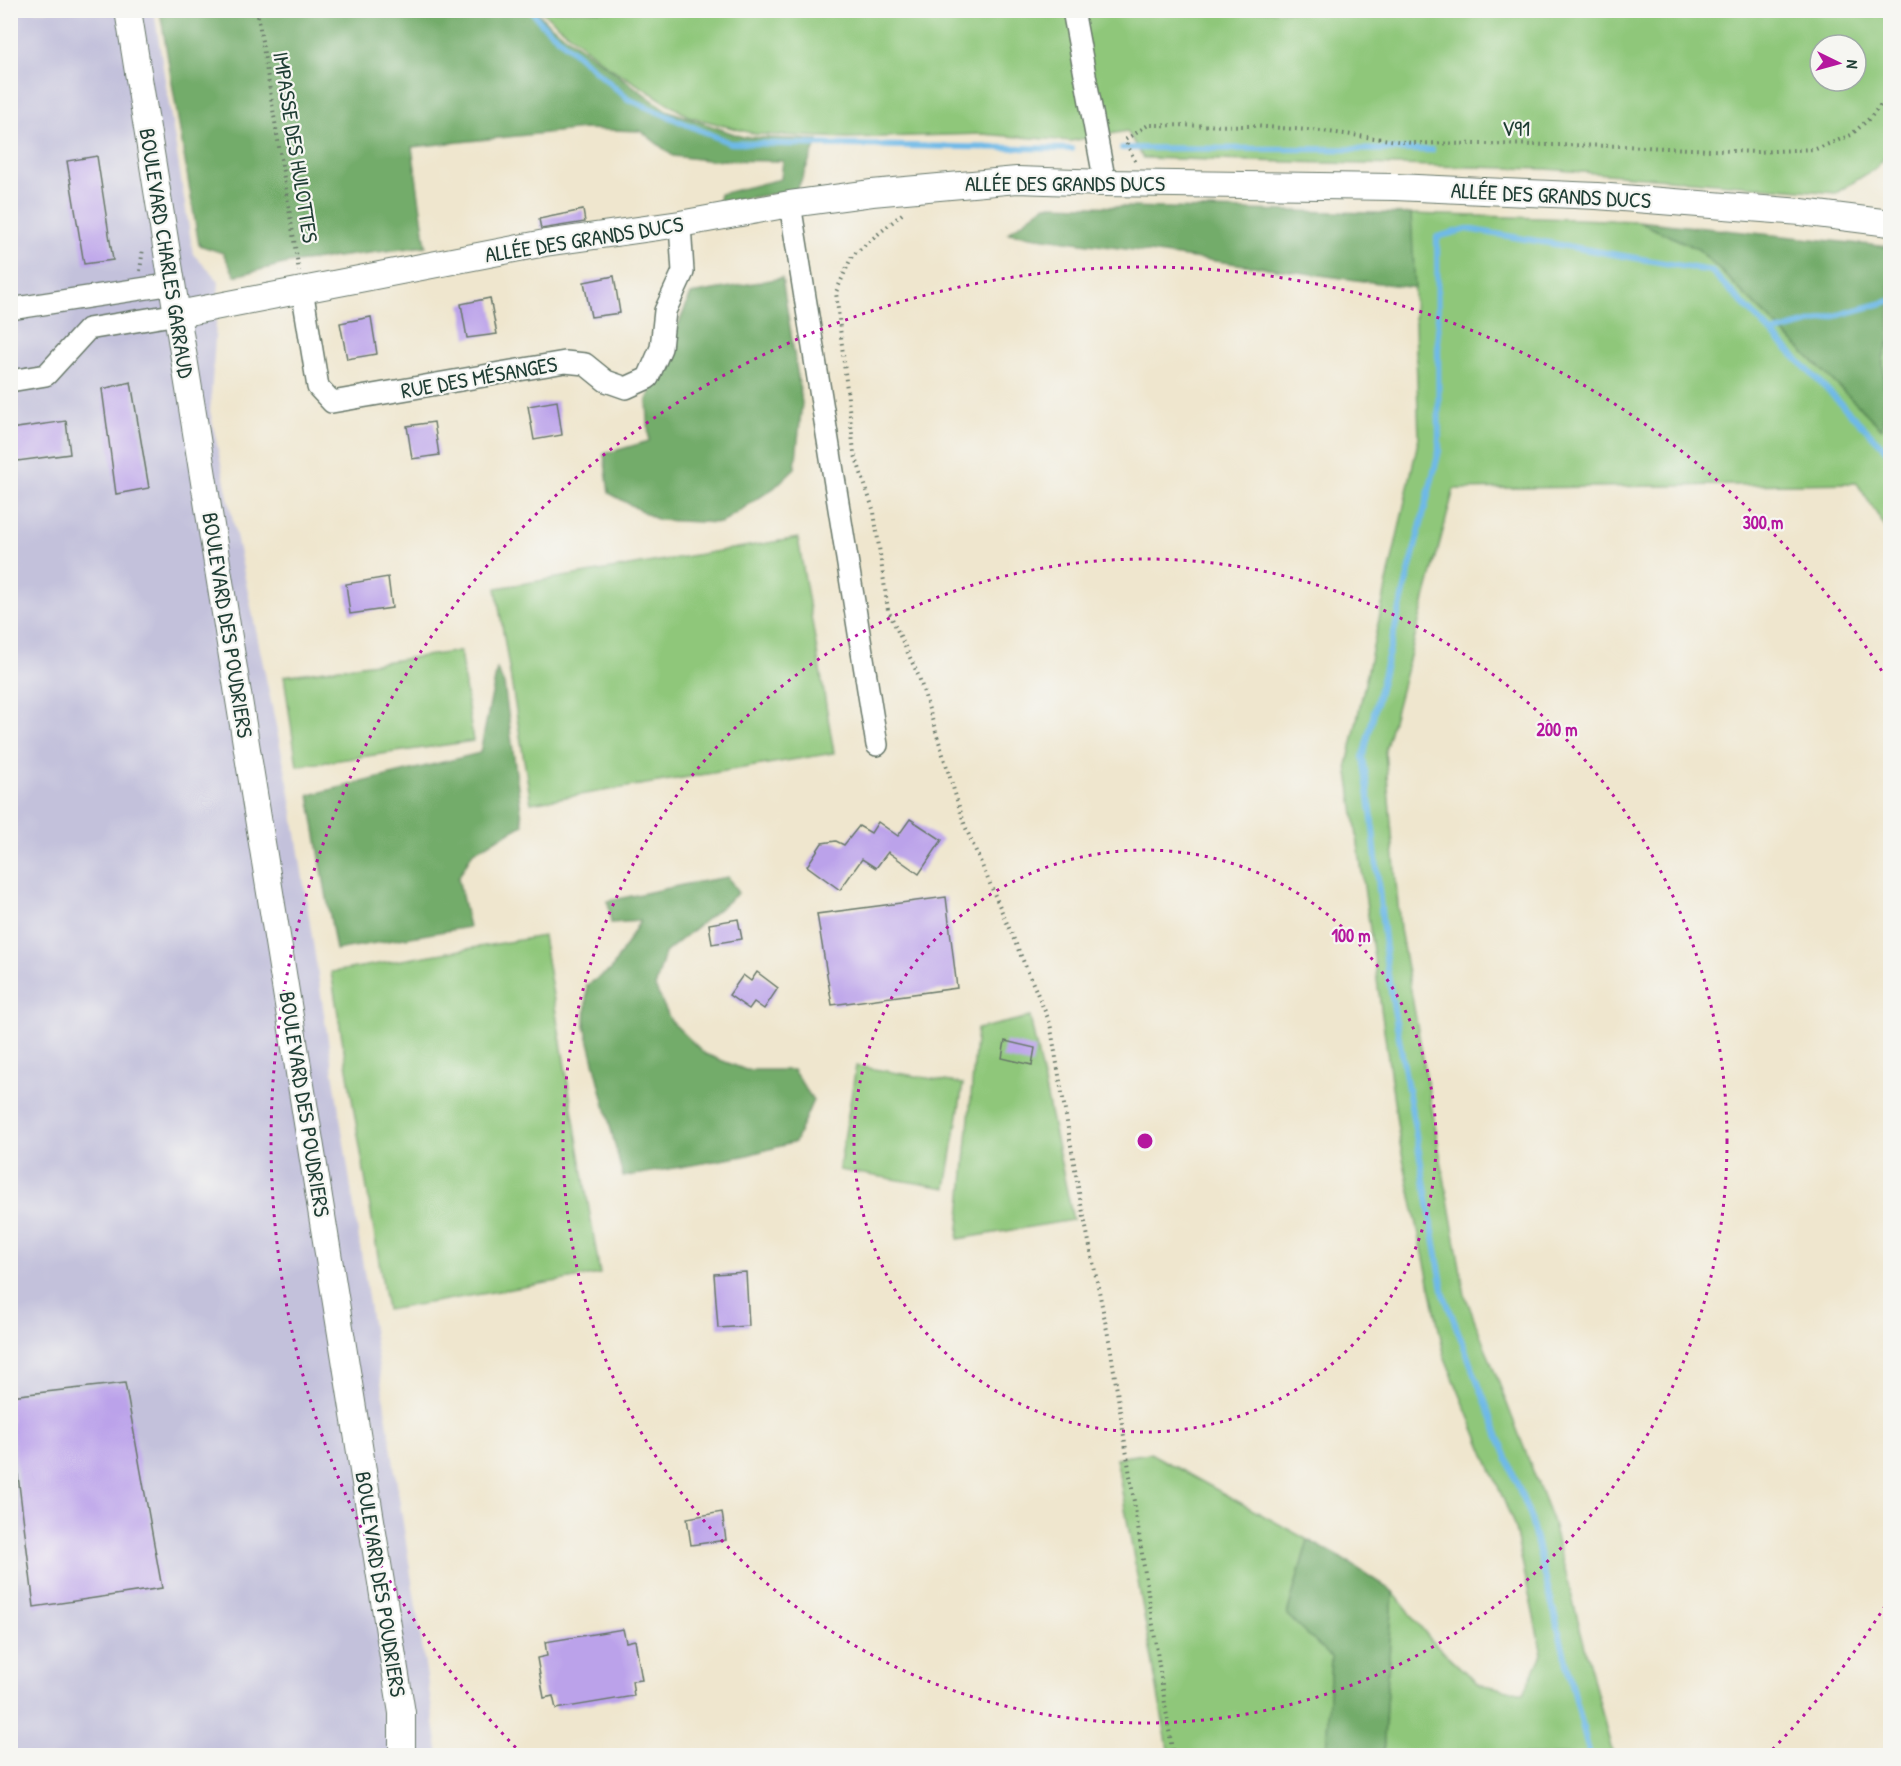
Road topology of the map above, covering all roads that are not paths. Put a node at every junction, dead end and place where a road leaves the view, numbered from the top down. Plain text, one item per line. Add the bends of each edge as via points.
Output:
1 (128, 10) edge
2 (1073, 10) edge
3 (1105, 183) junction
4 (790, 204) junction
5 (1890, 223) edge
6 (680, 224) junction
7 (173, 284) junction
8 (302, 289) junction
9 (10, 309) edge
10 (178, 314) junction
11 (10, 381) edge
12 (207, 496) joint
13 (877, 746) dead end
14 (402, 1713) junction
15 (402, 1755) edge
16 (416, 1755) edge

1 - 7 main road, BOULEVARD CHARLES GARRAUD
2 - 3 street
3 - 4 main road, ALLÉE DES GRANDS DUCS via 1017,180 903,189
3 - 5 main road, ALLÉE DES GRANDS DUCS via 1135,173 1597,196
4 - 6 main road, ALLÉE DES GRANDS DUCS
4 - 13 street
6 - 8 main road, ALLÉE DES GRANDS DUCS via 545,243
6 - 8 street, RUE DES MÉSANGES via 683,272 666,311 661,348 648,378 626,388 606,381 585,364 565,362 332,402 318,387
7 - 9 street
7 - 10 main road, BOULEVARD CHARLES GARRAUD
8 - 10 main road, ALLÉE DES GRANDS DUCS
10 - 11 street via 88,329 46,375
10 - 12 main road, BOULEVARD CHARLES GARRAUD
12 - 14 main road, BOULEVARD DES POUDRIERS
14 - 15 main road, BOULEVARD DES POUDRIERS
14 - 16 main road, BOULEVARD DES POUDRIERS

